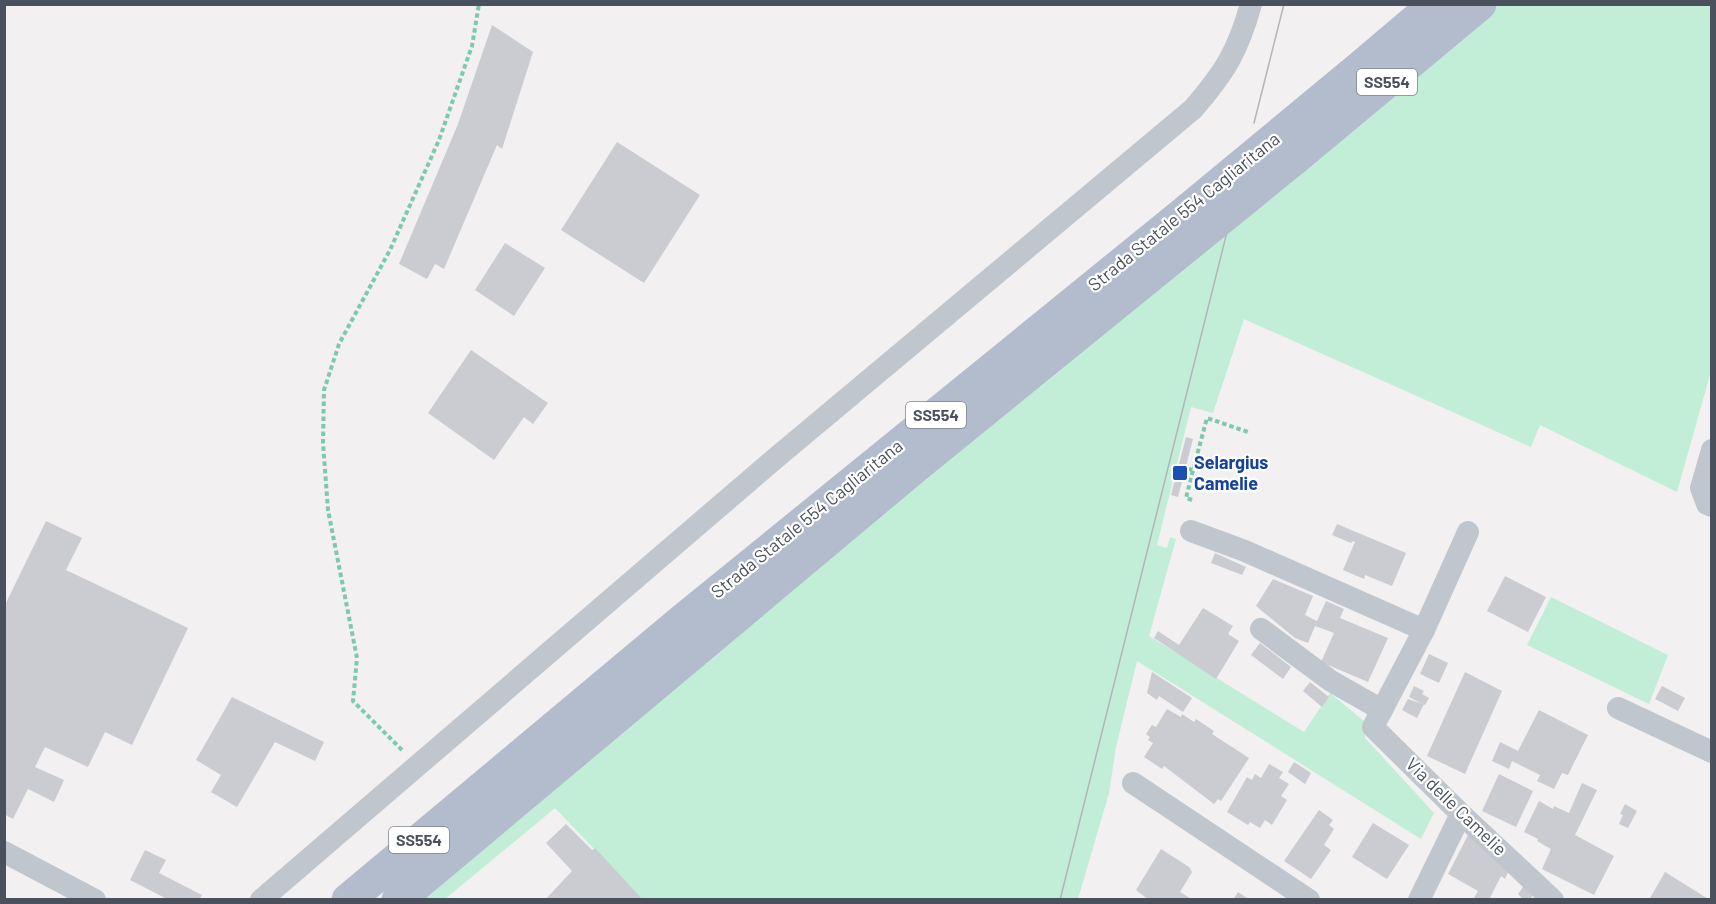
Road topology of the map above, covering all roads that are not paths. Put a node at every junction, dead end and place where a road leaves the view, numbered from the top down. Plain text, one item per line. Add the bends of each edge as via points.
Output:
1 (1251, 4) edge
2 (1435, 4) edge
3 (1480, 4) edge
4 (1712, 450) edge
5 (1712, 506) edge
6 (1191, 531) dead end
7 (1468, 532) dead end
8 (1261, 629) dead end
9 (1424, 630) junction
10 (693, 632) junction
11 (1618, 708) dead end
12 (1382, 710) junction
13 (1712, 752) edge
14 (1133, 783) dead end
15 (500, 793) junction
16 (1461, 814) junction
17 (4, 852) edge
18 (95, 900) edge
19 (261, 900) edge
20 (348, 900) edge
21 (398, 900) edge
22 (1309, 900) edge
23 (1419, 900) edge
24 (1553, 900) edge

1 - 19 street via 1230,61 1193,109 771,462
2 - 10 main road, Strada Statale 554 Cagliaritana / SS554, bridge
3 - 10 main road, Strada Statale 554 Cagliaritana / SS554, bridge via 916,466
4 - 5 street via 1701,488 1707,504
6 - 9 street
7 - 9 street, Via delle Camelie
8 - 12 street via 1331,681
9 - 12 street, Via delle Camelie
10 - 15 main road, Strada Statale 554 Cagliaritana / SS554
11 - 13 street
12 - 16 street, Via delle Camelie via 1373,727
14 - 22 street
15 - 20 main road, Strada Statale 554 Cagliaritana / SS554
15 - 21 main road, Strada Statale 554 Cagliaritana / SS554
16 - 23 street
16 - 24 street, Via delle Camelie
17 - 18 street

